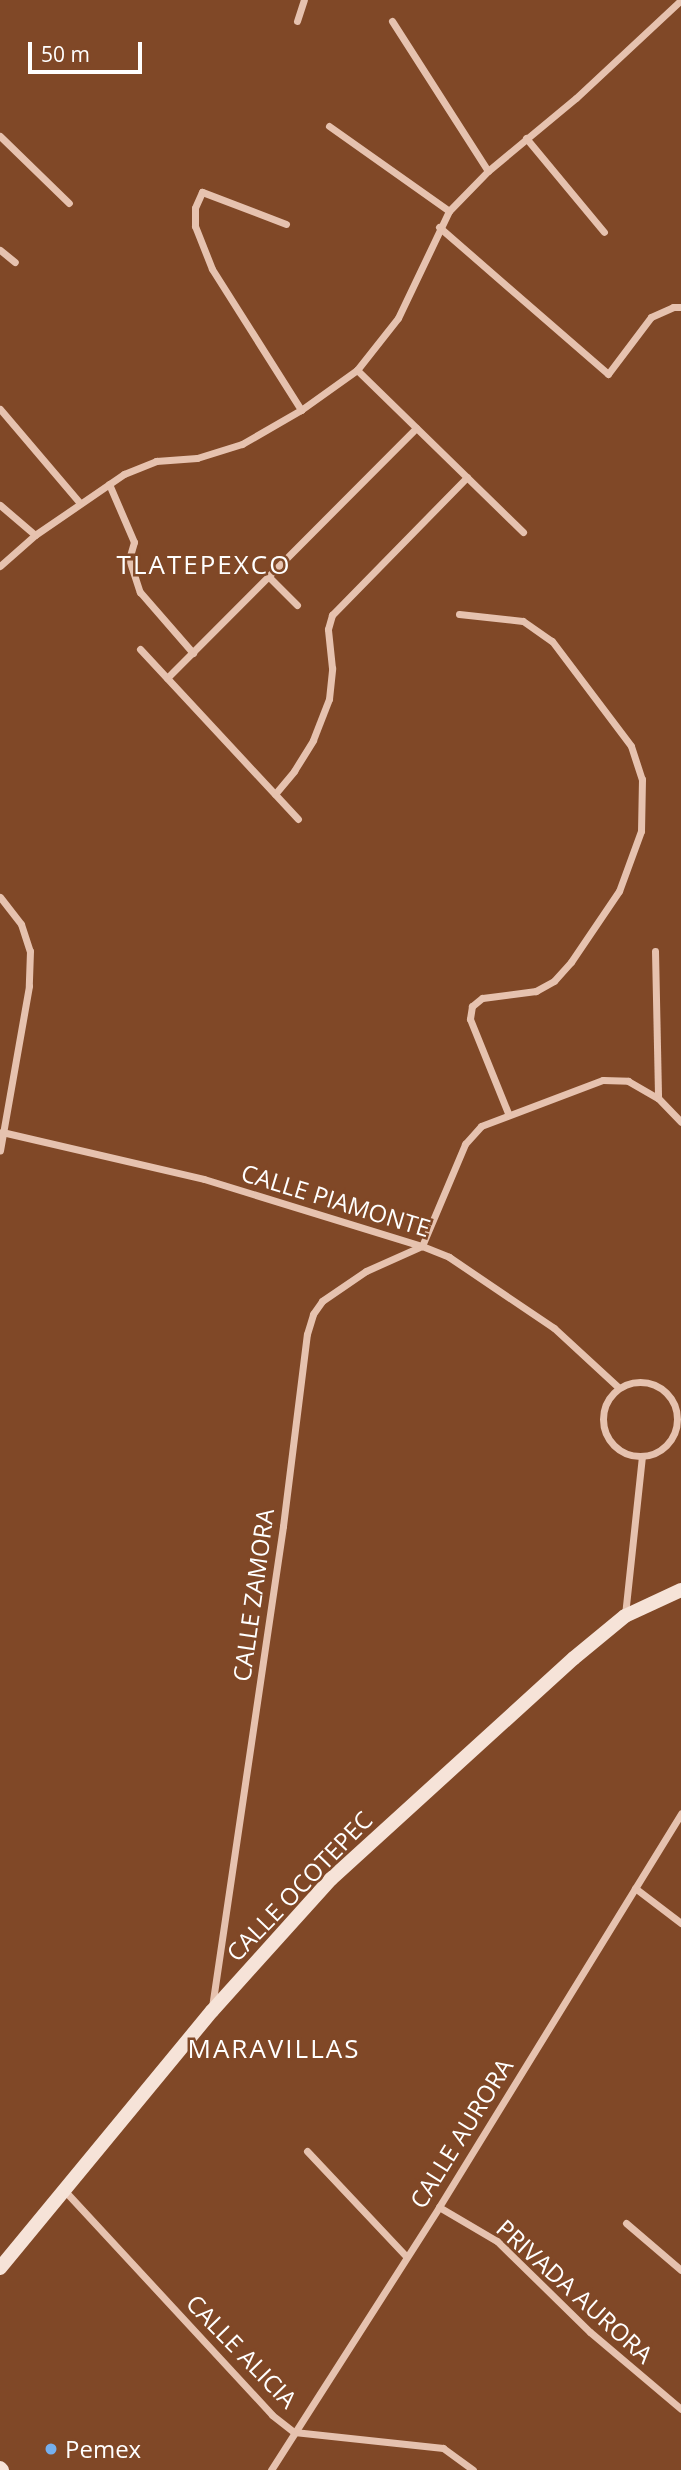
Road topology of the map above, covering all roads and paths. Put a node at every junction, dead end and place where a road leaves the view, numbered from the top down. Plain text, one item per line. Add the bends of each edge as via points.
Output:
1 (304, 0) edge
2 (681, 1) edge
3 (297, 21) dead end
4 (392, 21) dead end
5 (329, 126) dead end
6 (0, 136) edge
7 (526, 138) junction
8 (488, 171) junction
9 (69, 203) dead end
10 (449, 211) junction
11 (286, 224) dead end
12 (439, 227) junction
13 (604, 232) dead end
14 (0, 250) edge
15 (15, 262) dead end
16 (681, 307) edge
17 (357, 370) junction
18 (0, 409) edge
19 (301, 410) junction
20 (416, 428) junction
21 (467, 477) junction
22 (109, 484) junction
23 (80, 503) junction
24 (0, 505) edge
25 (523, 532) dead end
26 (36, 535) junction
27 (0, 566) edge
28 (268, 576) junction
29 (297, 605) dead end
30 (459, 614) dead end
31 (140, 649) dead end
32 (193, 653) junction
33 (167, 678) junction
34 (275, 794) junction
35 (298, 819) dead end
36 (0, 897) edge
37 (655, 951) dead end
38 (658, 1098) junction
39 (508, 1113) junction
40 (681, 1122) edge
41 (2, 1132) junction
42 (0, 1150) edge
43 (422, 1246) junction
44 (619, 1388) junction
45 (642, 1456) junction
46 (681, 1590) edge
47 (625, 1616) junction
48 (681, 1814) edge
49 (635, 1888) junction
50 (681, 1923) edge
51 (212, 2011) junction
52 (307, 2151) dead end
53 (64, 2189) junction
54 (439, 2207) junction
55 (626, 2223) dead end
56 (406, 2256) junction
57 (0, 2268) edge
58 (681, 2270) edge
59 (681, 2409) edge
60 (294, 2432) junction
61 (271, 2470) edge
62 (473, 2470) edge

1 - 3 street
2 - 7 street
4 - 8 street
5 - 10 street
6 - 9 street
7 - 8 street
7 - 13 street
8 - 10 street
10 - 12 street
11 - 19 street via 202,192 195,208 195,226 212,269
12 - 16 street via 608,374 651,317
12 - 17 street via 398,318
14 - 15 street
17 - 19 street
17 - 20 street
18 - 23 street
19 - 22 street via 242,444 197,458 156,461
20 - 21 street
20 - 28 street
21 - 25 street
21 - 34 street via 332,615 329,699 313,740
22 - 23 street
22 - 32 street via 134,542 129,559 140,593
23 - 26 street
24 - 26 street
26 - 27 street
28 - 29 street
28 - 32 street
30 - 39 street via 523,621 552,641 631,746 642,779 641,831 619,891 571,962 554,981 536,991 482,998 472,1006 470,1019
31 - 33 street
32 - 33 street
33 - 34 street
34 - 35 street
36 - 41 street via 21,924 30,951 29,986
37 - 38 street
38 - 39 street via 628,1081 603,1080
38 - 40 street
39 - 43 street via 481,1126 465,1144
41 - 42 street
41 - 43 street, CALLE PIAMONTE via 204,1179
43 - 44 street, CALLE PIAMONTE via 449,1257 554,1328
43 - 51 street, CALLE ZAMORA via 336,1290 313,1314 307,1334
44 - 45 street via 604,1410 607,1437 628,1454
44 - 45 street via 645,1382 658,1387 675,1407 674,1434 655,1453
45 - 47 street
46 - 47 street, CALLE OCOTEPEC
47 - 51 street, CALLE OCOTEPEC via 331,1879
48 - 49 street, CALLE AURORA
49 - 50 street
49 - 54 street, CALLE AURORA
51 - 53 street, CALLE OCOTEPEC
52 - 56 street
53 - 57 street, CALLE OCOTEPEC
53 - 60 street, CALLE ALICIA via 272,2415
54 - 56 street, CALLE AURORA
54 - 59 street, PRIVADA AURORA via 497,2241 590,2332
55 - 58 street
56 - 60 street, CALLE AURORA
60 - 61 street, CALLE AURORA
60 - 62 street, CALLE ALICIA via 443,2448

